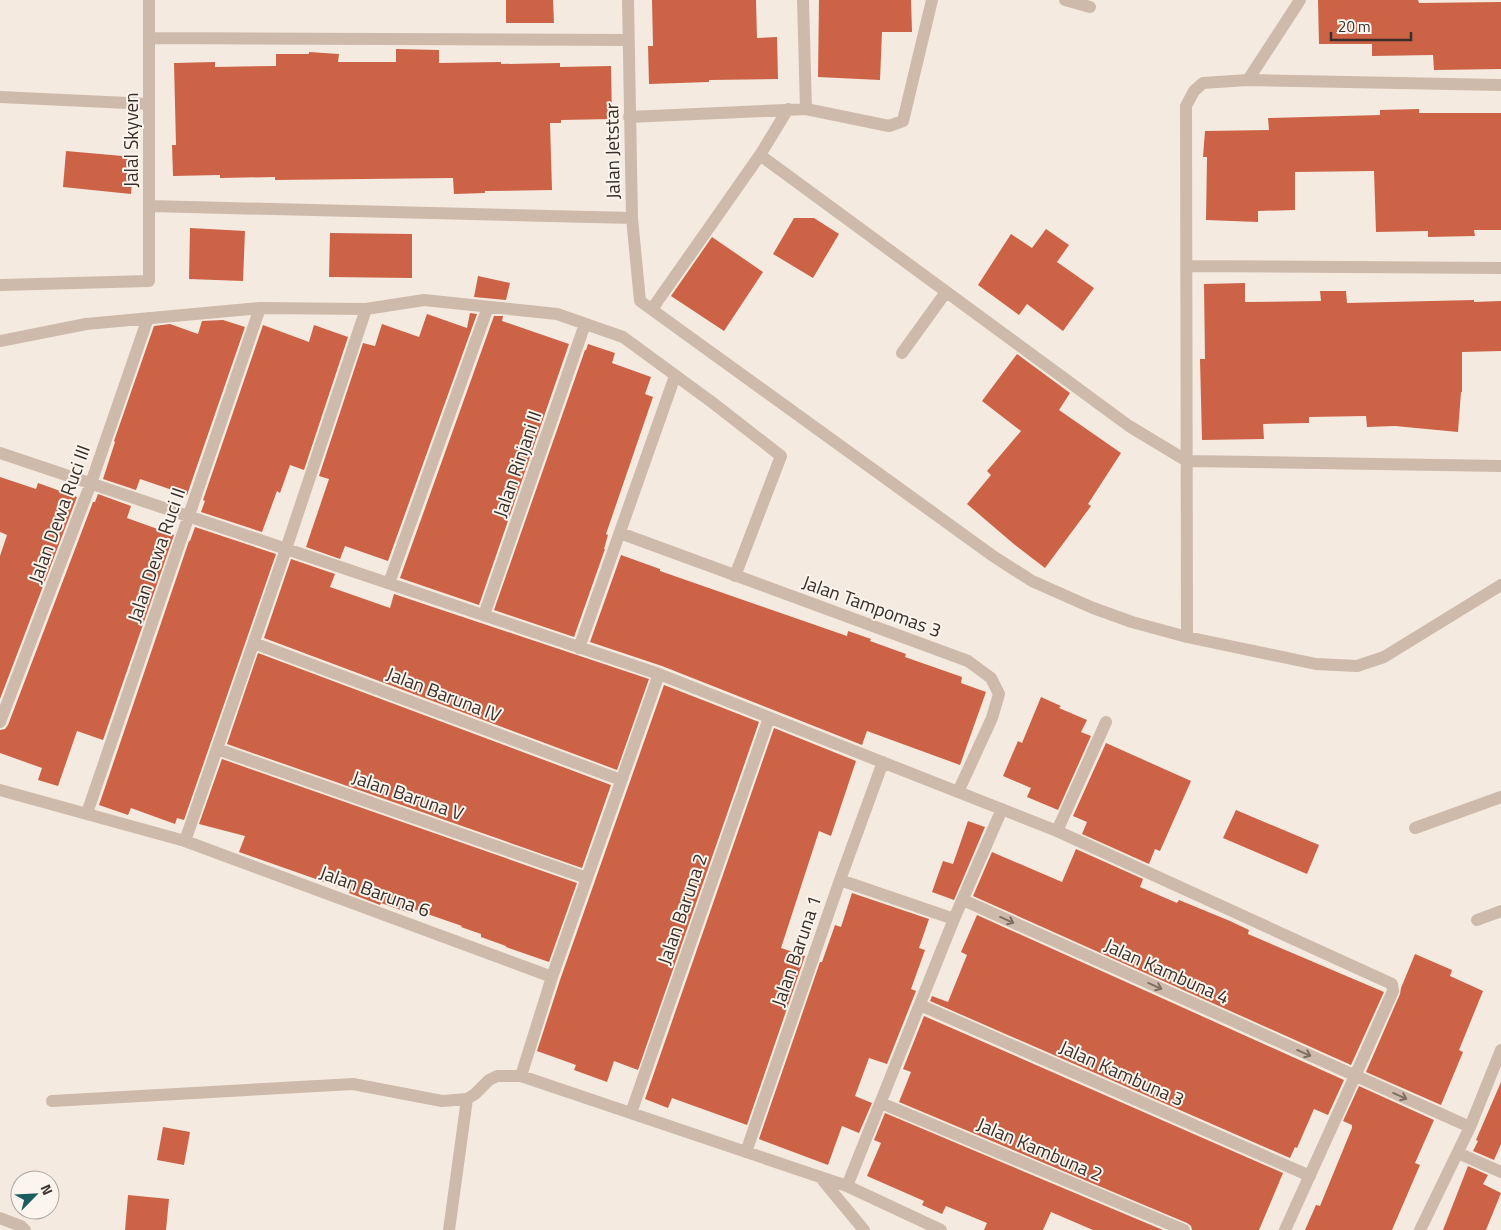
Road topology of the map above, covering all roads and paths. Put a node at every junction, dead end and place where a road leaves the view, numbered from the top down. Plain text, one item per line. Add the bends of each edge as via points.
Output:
1 (150, 0) edge
2 (628, 0) edge
3 (804, 0) edge
4 (932, 0) edge
5 (1066, 0) edge
6 (1300, 0) edge
7 (1090, 7) dead end
8 (150, 38) junction
9 (628, 40) junction
10 (1248, 80) junction
11 (1501, 85) edge
12 (0, 97) edge
13 (149, 104) junction
14 (806, 108) junction
15 (788, 109) junction
16 (629, 117) junction
17 (760, 155) junction
18 (150, 206) junction
19 (632, 218) junction
20 (1186, 266) junction
21 (1501, 268) edge
22 (0, 285) edge
23 (946, 292) junction
24 (488, 307) junction
25 (260, 308) junction
26 (366, 309) junction
27 (652, 309) junction
28 (148, 318) junction
29 (585, 324) junction
30 (0, 341) edge
31 (902, 353) dead end
32 (675, 376) junction
33 (0, 453) edge
34 (1187, 461) junction
35 (1501, 466) edge
36 (91, 483) junction
37 (189, 516) junction
38 (620, 533) junction
39 (286, 549) junction
40 (734, 576) junction
41 (389, 583) junction
42 (1501, 585) edge
43 (484, 615) junction
44 (1187, 637) junction
45 (254, 643) junction
46 (580, 648) junction
47 (658, 674) junction
48 (769, 718) junction
49 (0, 722) edge
50 (1106, 722) dead end
51 (217, 749) junction
52 (883, 762) junction
53 (621, 780) junction
54 (0, 790) edge
55 (958, 792) junction
56 (1501, 797) edge
57 (1002, 809) junction
58 (87, 813) junction
59 (1415, 828) dead end
60 (1057, 831) junction
61 (185, 841) junction
62 (587, 878) junction
63 (840, 880) junction
64 (963, 900) junction
65 (1501, 911) edge
66 (954, 919) junction
67 (1478, 920) dead end
68 (552, 976) junction
69 (920, 1005) junction
70 (1501, 1050) edge
71 (522, 1076) junction
72 (1355, 1076) junction
73 (467, 1099) junction
74 (52, 1101) dead end
75 (881, 1103) junction
76 (631, 1113) junction
77 (1470, 1127) junction
78 (746, 1152) junction
79 (1458, 1153) junction
80 (1501, 1172) edge
81 (1310, 1176) junction
82 (820, 1177) junction
83 (848, 1186) junction
84 (0, 1218) edge
85 (25, 1230) edge
86 (450, 1230) edge
87 (864, 1230) edge
88 (940, 1230) edge
89 (1184, 1230) edge
90 (1285, 1230) edge
91 (1420, 1230) edge

1 - 8 street, Jalal Skyven
2 - 9 street, Jalan Jetstar
3 - 14 street
4 - 14 street via 903,121 889,126
5 - 7 street
6 - 10 street
8 - 9 street
8 - 13 street, Jalal Skyven
9 - 16 street, Jalan Jetstar
10 - 11 street
10 - 20 street via 1203,83 1186,106
12 - 13 street
13 - 18 street, Jalal Skyven
14 - 15 street
15 - 16 street
15 - 17 street
16 - 19 street, Jalan Jetstar
17 - 23 street
17 - 27 street
18 - 19 street
18 - 22 street, Jalal Skyven via 149,281
19 - 27 street, Jalan Jetstar via 640,301
20 - 21 street
20 - 34 street
23 - 31 street
23 - 34 street via 1129,426
24 - 26 street via 424,300
24 - 29 street via 557,314
24 - 41 street
25 - 26 street
25 - 28 street
25 - 37 street, Jalan Dewa Ruci II
26 - 39 street
27 - 44 street via 1032,581 1093,608
28 - 30 street via 86,324
28 - 36 street, Jalan Dewa Ruci III
29 - 32 street via 623,337
29 - 43 street, Jalan Rinjani II
32 - 38 street
32 - 40 street via 781,456
33 - 36 street
34 - 35 street
34 - 44 street
36 - 37 street
36 - 49 street, Jalan Dewa Ruci III
37 - 39 street
37 - 58 street, Jalan Dewa Ruci II
38 - 40 street, Jalan Tampomas 3
38 - 46 street
39 - 41 street
39 - 45 street
40 - 55 street, Jalan Tampomas 3 via 968,662 991,678 999,694 992,718
41 - 43 street
42 - 44 street via 1384,657 1357,666 1316,664
43 - 46 street
45 - 51 street
45 - 53 street, Jalan Baruna IV
46 - 47 street
47 - 48 street
47 - 53 street
48 - 52 street
48 - 76 street, Jalan Baruna 2
50 - 60 street
51 - 61 street
51 - 62 street, Jalan Baruna V
52 - 55 street
52 - 63 street, Jalan Baruna 1
53 - 62 street
54 - 58 street, Jalan Baruna 6
55 - 57 street
56 - 59 street
57 - 60 street
57 - 64 street
58 - 61 street, Jalan Baruna 6
60 - 72 street via 1392,984 1392,991
61 - 68 street, Jalan Baruna 6
62 - 68 street
63 - 66 street
63 - 78 street, Jalan Baruna 1
64 - 66 street
64 -> 72 street, Jalan Kambuna 4
65 - 67 street
66 - 69 street
68 - 71 street
69 - 75 street
69 - 81 street, Jalan Kambuna 3
70 - 77 street
71 - 73 street via 493,1077
71 - 76 street
72 -> 77 street, Jalan Kambuna 4
72 - 81 street
73 - 74 street via 442,1101 353,1084
73 - 86 street
75 - 83 street
75 - 89 street, Jalan Kambuna 2
76 - 78 street
77 - 79 street
78 - 82 street
79 - 80 street
79 - 91 street
81 - 90 street
82 - 83 street
82 - 87 street
83 - 88 street
84 - 85 street

